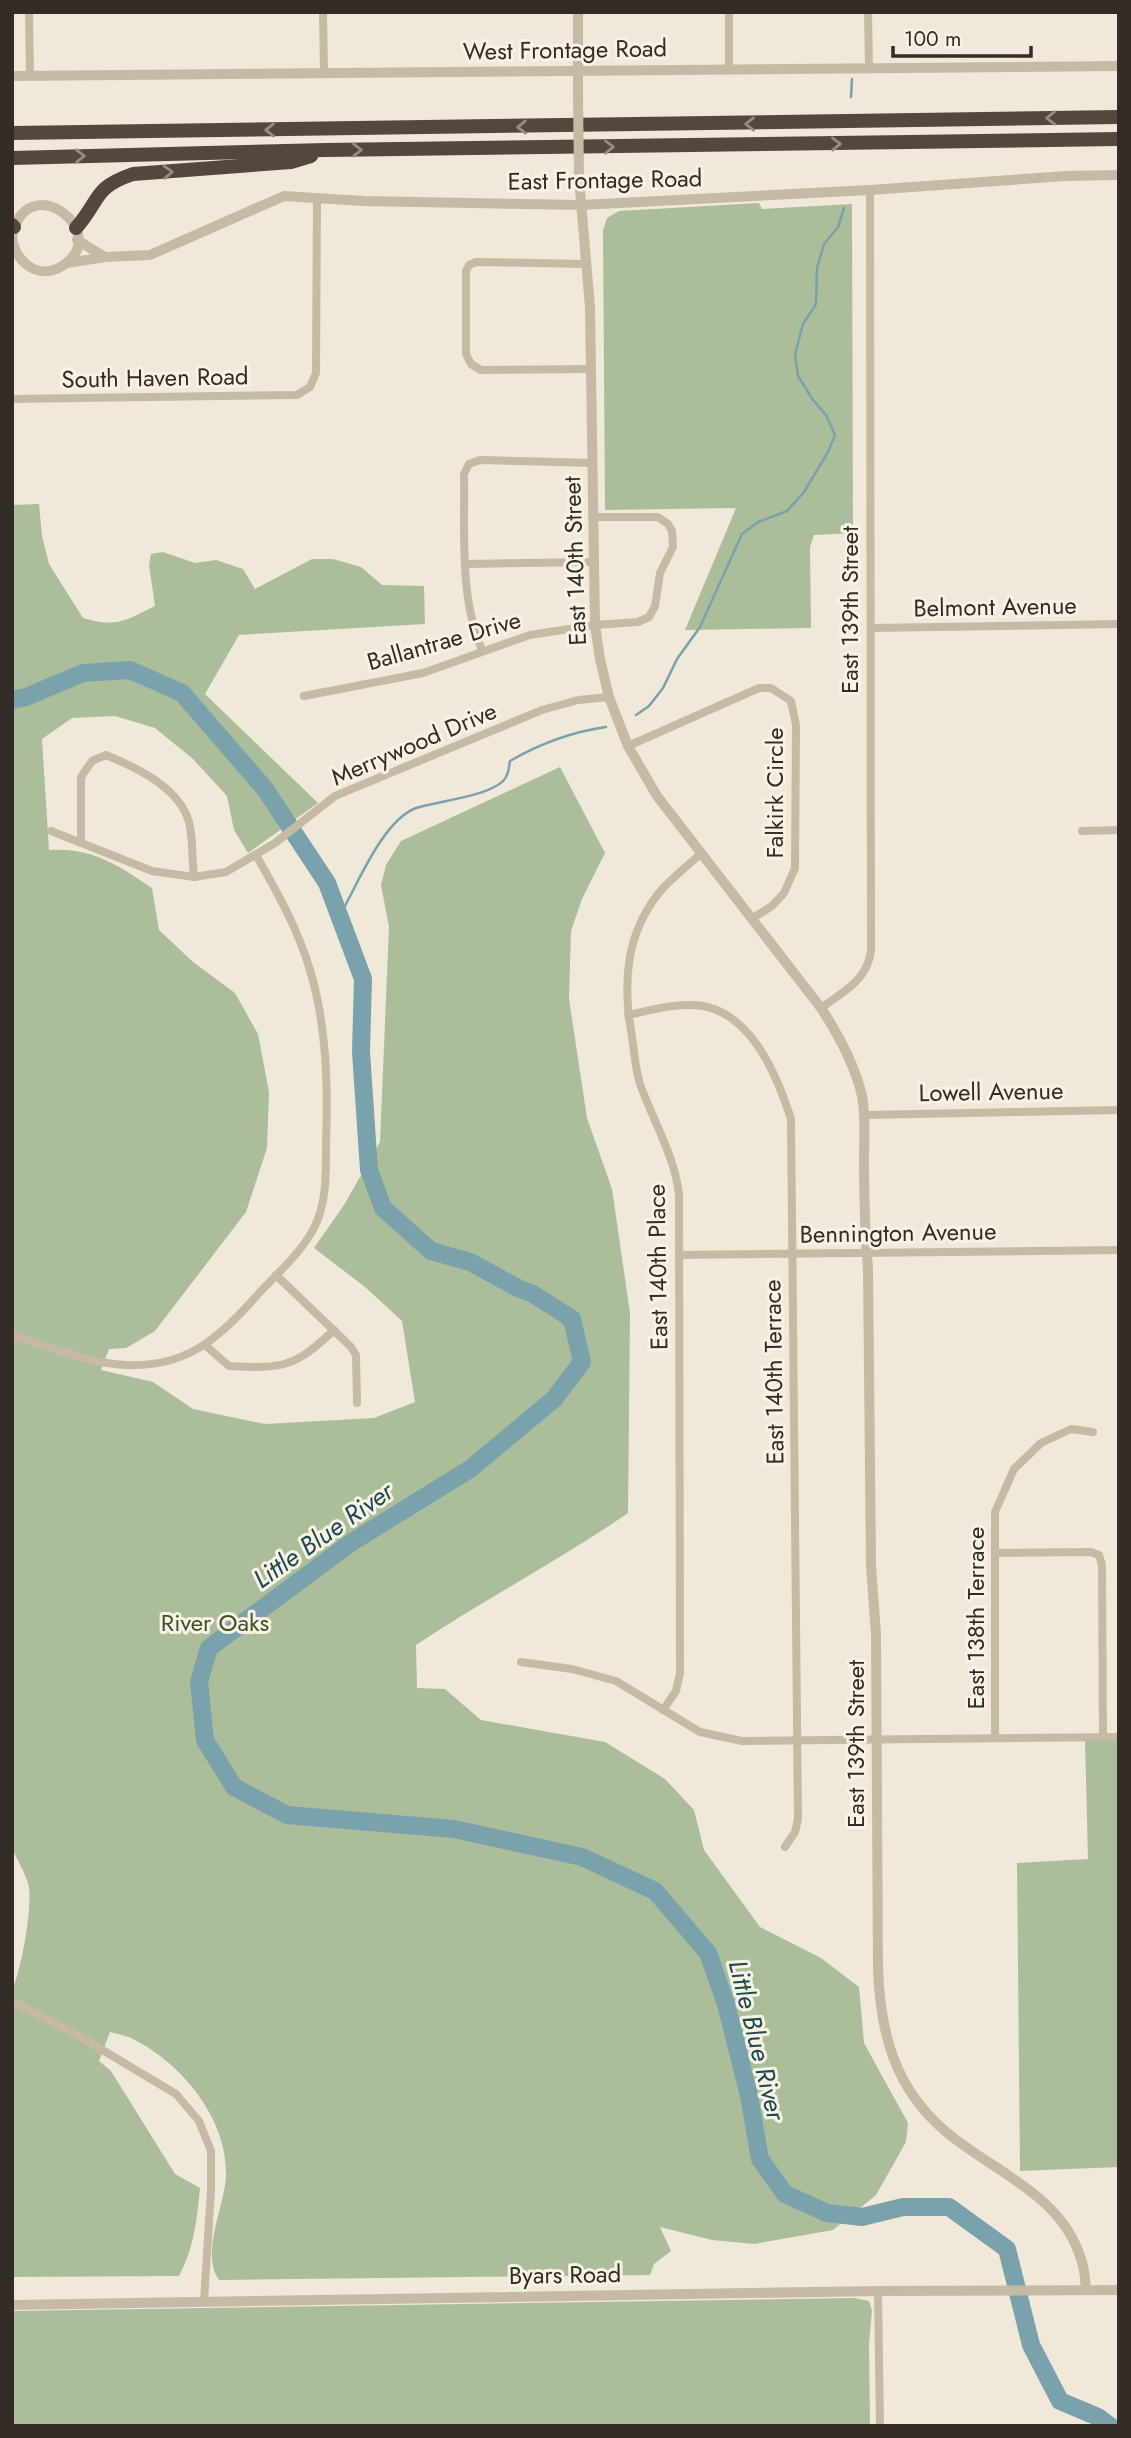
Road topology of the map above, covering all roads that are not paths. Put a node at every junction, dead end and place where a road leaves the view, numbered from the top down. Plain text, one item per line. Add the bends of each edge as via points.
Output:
1 (29, 12) edge
2 (323, 12) edge
3 (579, 12) edge
4 (729, 12) edge
5 (868, 12) edge
6 (1119, 66) edge
7 (869, 67) junction
8 (729, 69) junction
9 (578, 71) junction
10 (324, 74) junction
11 (12, 76) edge
12 (30, 76) junction
13 (1119, 117) edge
14 (12, 133) edge
15 (1119, 139) edge
16 (326, 150) junction
17 (12, 158) edge
18 (1119, 175) edge
19 (870, 190) junction
20 (317, 197) junction
21 (582, 205) junction
22 (13, 232) edge
23 (77, 234) junction
24 (105, 257) junction
25 (18, 261) edge
26 (67, 263) junction
27 (586, 264) junction
28 (590, 369) junction
29 (12, 399) edge
30 (592, 463) junction
31 (593, 517) junction
32 (593, 562) junction
33 (466, 564) junction
34 (1119, 624) edge
35 (595, 625) junction
36 (871, 628) junction
37 (482, 650) junction
38 (304, 696) dead end
39 (609, 697) junction
40 (628, 746) junction
41 (1119, 830) edge
42 (51, 831) dead end
43 (1082, 831) dead end
44 (81, 843) junction
45 (701, 853) junction
46 (256, 855) junction
47 (194, 877) junction
48 (751, 919) junction
49 (821, 1008) junction
50 (628, 1014) junction
51 (1119, 1110) edge
52 (864, 1115) junction
53 (1119, 1250) edge
54 (792, 1253) junction
55 (867, 1253) junction
56 (678, 1255) junction
57 (275, 1275) junction
58 (334, 1330) junction
59 (12, 1335) edge
60 (206, 1346) junction
61 (357, 1403) dead end
62 (1093, 1432) dead end
63 (996, 1553) junction
64 (521, 1662) dead end
65 (663, 1710) junction
66 (1103, 1737) junction
67 (1119, 1737) edge
68 (995, 1738) junction
69 (797, 1741) junction
70 (876, 1741) junction
71 (785, 1847) dead end
72 (12, 2001) edge
73 (1086, 2290) junction
74 (1119, 2290) edge
75 (878, 2291) junction
76 (204, 2301) junction
77 (12, 2305) edge
78 (880, 2426) edge

1 - 12 street
2 - 10 street
3 - 9 street, East 140th Street
4 - 8 street
5 - 7 street
6 - 7 street, West Frontage Road
7 - 8 street, West Frontage Road
8 - 9 street, West Frontage Road
9 - 10 street, West Frontage Road
9 - 21 street, East 140th Street, bridge
10 - 12 street, West Frontage Road
11 - 12 street, West Frontage Road
13 -> 14 highway
16 -> 15 highway
17 -> 16 highway
23 -> 16 highway via 100,191 133,174 291,162
18 - 19 street, East Frontage Road
19 - 21 street, East Frontage Road
19 - 36 street, East 139th Street
20 - 21 street, East Frontage Road
20 - 24 street, East Frontage Road via 284,196 150,255
20 - 29 street, South Haven Road via 316,373 310,387 297,395
21 - 27 street, East 140th Street
22 - 23 street via 27,211 47,205 67,213
22 - 25 street
23 - 24 street
23 - 26 street via 74,254
24 - 26 street, East Frontage Road
25 - 26 street via 47,271
27 - 28 street, East 140th Street
27 - 28 street via 469,265 466,354 471,365 481,370
28 - 30 street, East 140th Street
30 - 31 street, East 140th Street
30 - 33 street via 480,460 469,464 464,474
31 - 32 street, East 140th Street
31 - 35 street, Ballantrae Drive via 658,517 668,524 674,539 649,617
32 - 33 street
32 - 35 street, East 140th Street
33 - 37 street via 470,609
34 - 36 street, Belmont Avenue
35 - 37 street, Ballantrae Drive via 530,635
35 - 39 street, East 140th Street
36 - 49 street, East 139th Street via 870,964 857,983
37 - 38 street, Ballantrae Drive via 423,673
39 - 40 street, East 140th Street
39 - 46 street, Merrywood Drive via 542,710 335,796
40 - 45 street, East 140th Street via 657,796
40 - 48 street, Falkirk Circle via 759,688 781,692 790,701 796,725 795,868 784,893
41 - 43 street
42 - 44 street, Merrywood Drive
44 - 47 street, Merrywood Drive via 152,871
44 - 47 street via 81,777 92,761 106,755 147,775 181,805 190,825
45 - 48 street, East 140th Street
45 - 50 street, East 140th Place via 660,892 638,927 626,971
46 - 47 street, Merrywood Drive via 226,872
46 - 57 street via 282,901 310,971 324,1040 328,1094 324,1199 314,1228
48 - 49 street, East 140th Street
49 - 52 street, East 140th Street via 853,1069
50 - 54 street, East 140th Terrace via 687,1005 708,1007 739,1026 765,1055 791,1119
50 - 56 street, East 140th Place via 639,1081 677,1181
51 - 52 street, Lowell Avenue
52 - 55 street, East 139th Street
53 - 55 street, Bennington Avenue
54 - 55 street, Bennington Avenue
54 - 56 street, Bennington Avenue
54 - 69 street, East 140th Terrace
55 - 70 street, East 139th Street
56 - 65 street, East 140th Place via 680,1673 676,1691
57 - 58 street
57 - 60 street
58 - 60 street via 310,1352 280,1366 229,1366
58 - 61 street via 356,1355
59 - 60 street via 125,1366 170,1362
62 - 63 street, East 138th Terrace via 1071,1429 1041,1443 1014,1469 995,1511
63 - 66 street via 1099,1555
63 - 68 street, East 138th Terrace
64 - 65 street via 616,1681
65 - 69 street via 718,1737
66 - 67 street
66 - 68 street
68 - 70 street
69 - 70 street
69 - 71 street, East 140th Terrace via 798,1819
70 - 73 street, East 139th Street via 879,1994 895,2063 909,2091 942,2129 1026,2185 1065,2226 1082,2260
72 - 76 street via 176,2094 198,2121 211,2151
73 - 74 street, Byars Road
73 - 75 street, Byars Road
75 - 76 street, Byars Road
75 - 78 street
76 - 77 street, Byars Road

